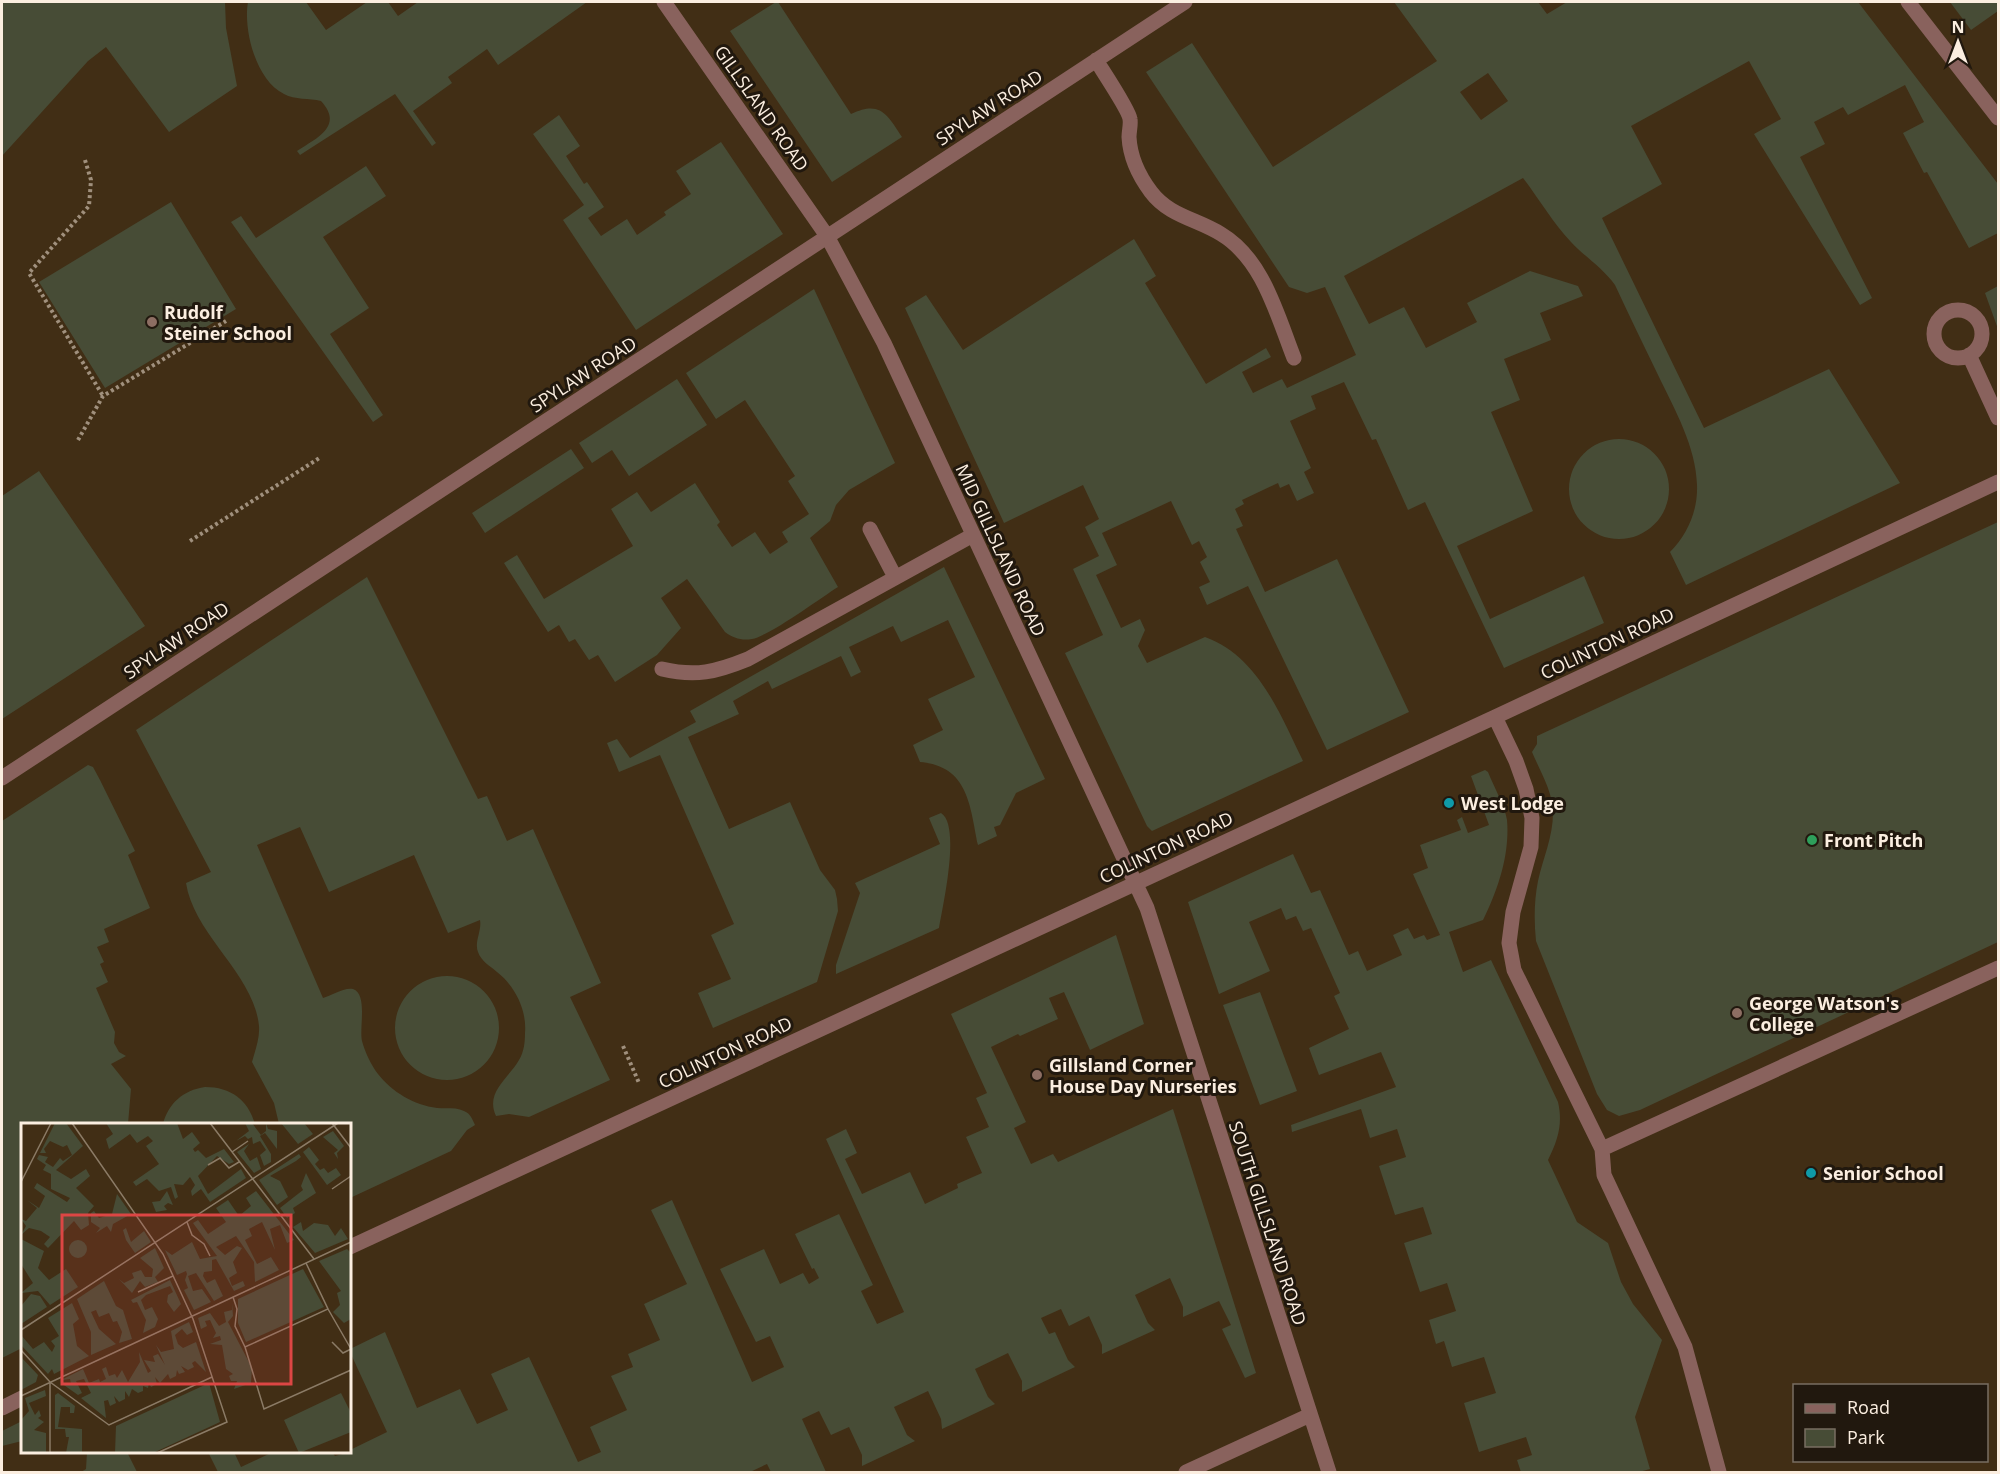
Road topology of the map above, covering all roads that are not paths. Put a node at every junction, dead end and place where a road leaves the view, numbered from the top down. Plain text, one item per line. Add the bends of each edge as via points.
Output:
1 (664, 2) edge
2 (1185, 2) edge
3 (1908, 2) edge
4 (1096, 60) junction
5 (1998, 118) edge
6 (827, 236) junction
7 (1969, 356) dead end
8 (1294, 358) dead end
9 (1998, 418) edge
10 (1998, 482) edge
11 (870, 529) dead end
12 (973, 535) junction
13 (895, 577) junction
14 (662, 669) dead end
15 (1495, 717) junction
16 (2, 777) edge
17 (1135, 883) junction
18 (1998, 968) edge
19 (1602, 1149) junction
20 (351, 1247) edge
21 (21, 1398) edge
22 (2, 1408) edge
23 (1310, 1416) junction
24 (1186, 1473) edge
25 (1329, 1473) edge
26 (1719, 1473) edge

1 - 6 street, GILLSLAND ROAD
2 - 4 street, SPYLAW ROAD
3 - 5 street
4 - 6 street, SPYLAW ROAD
4 - 8 street via 1131,118 1131,149 1142,179 1164,205 1220,232 1243,251 1256,268
6 - 12 street, MID GILLSLAND ROAD via 884,343
6 - 16 street, SPYLAW ROAD
7 - 9 street
10 - 15 street, COLINTON ROAD
11 - 13 street
12 - 13 street
12 - 17 street, MID GILLSLAND ROAD
13 - 14 street via 729,667 691,674
15 - 17 street, COLINTON ROAD
15 - 19 street via 1516,761 1532,818 1531,847 1513,912 1509,943 1514,970
17 - 20 street, COLINTON ROAD
17 - 23 street, SOUTH GILLSLAND ROAD via 1147,908
18 - 19 street
19 - 26 street via 1604,1175 1685,1347
21 - 22 street
23 - 24 street
23 - 25 street, SOUTH GILLSLAND ROAD

